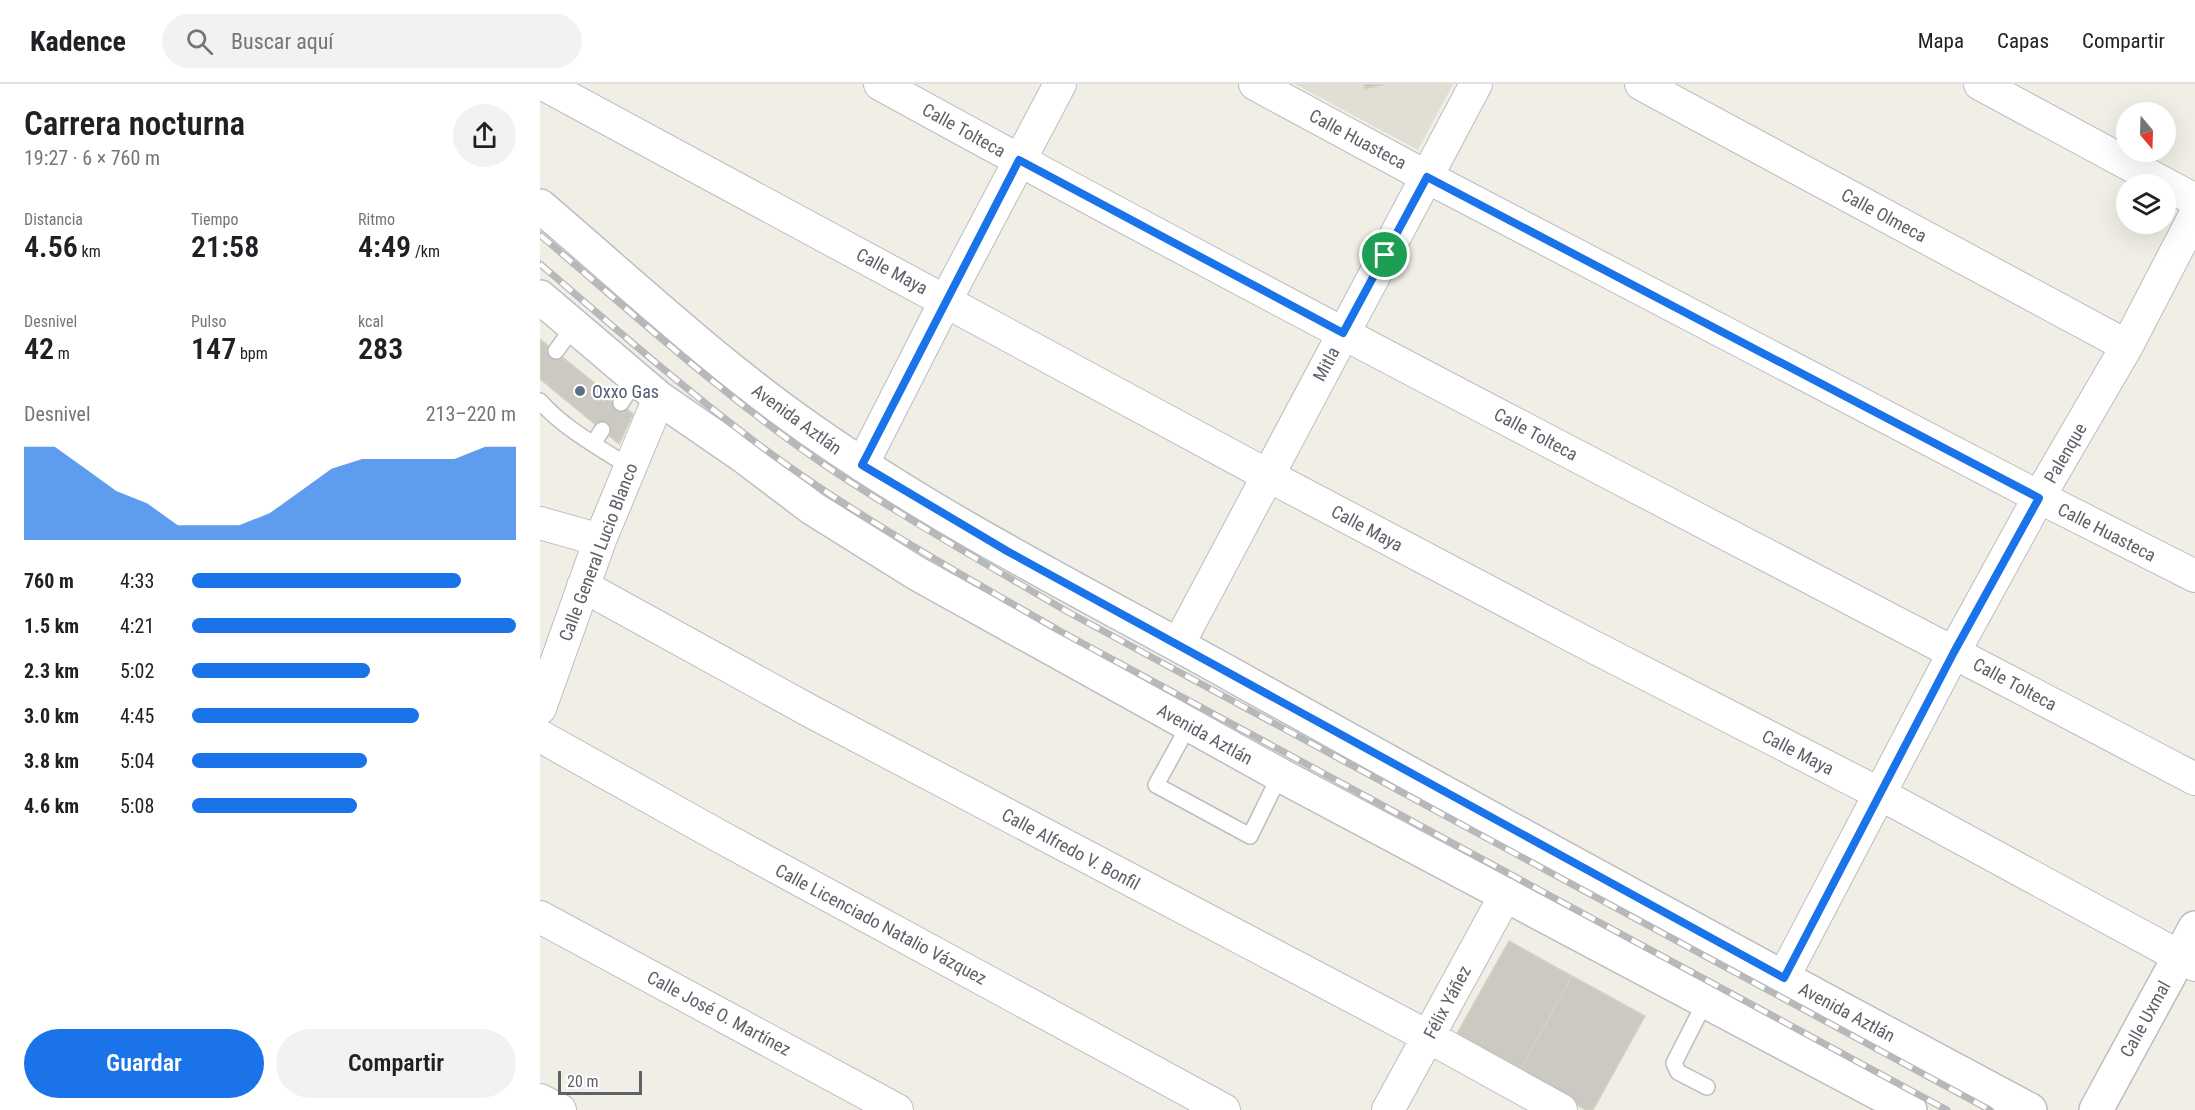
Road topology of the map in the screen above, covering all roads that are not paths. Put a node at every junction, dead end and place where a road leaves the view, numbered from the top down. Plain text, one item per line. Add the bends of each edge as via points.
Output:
1 (543, 84) edge
2 (880, 84) edge
3 (1060, 84) edge
4 (1255, 84) edge
5 (1476, 84) edge
6 (1641, 84) edge
7 (1980, 84) edge
8 (1019, 160) junction
9 (1427, 177) junction
10 (2195, 200) edge
11 (540, 207) edge
12 (2195, 215) edge
13 (540, 297) edge
14 (946, 300) junction
15 (1343, 333) junction
16 (2127, 346) junction
17 (638, 394) junction
18 (540, 400) edge
19 (602, 430) dead end
20 (593, 444) junction
21 (862, 465) junction
22 (630, 467) junction
23 (1267, 475) junction
24 (2039, 498) junction
25 (540, 523) edge
26 (600, 540) junction
27 (2195, 576) edge
28 (583, 586) junction
29 (1178, 645) junction
30 (1954, 652) junction
31 (540, 708) edge
32 (1188, 725) junction
33 (540, 735) edge
34 (1280, 775) junction
35 (2195, 779) edge
36 (1881, 794) junction
37 (1506, 894) junction
38 (540, 917) edge
39 (2195, 928) edge
40 (2187, 961) edge
41 (1784, 978) junction
42 (1705, 1002) junction
43 (1429, 1037) junction
44 (1707, 1087) dead end
45 (540, 1100) edge
46 (560, 1110) edge
47 (897, 1110) edge
48 (1224, 1110) edge
49 (1388, 1110) edge
50 (1561, 1110) edge
51 (1910, 1110) edge
52 (2030, 1110) edge
53 (2096, 1110) edge

1 - 14 street, Calle Maya
2 - 8 street, Calle Tolteca
3 - 8 street
4 - 9 street, Calle Huasteca
5 - 9 street, Mitla
6 - 16 street, Calle Olmeca
7 - 10 street
8 - 14 street
8 - 15 street, Calle Tolteca
9 - 15 street, Mitla
9 - 24 street, Calle Huasteca
11 - 21 main road, Avenida Aztlán via 731,370
12 - 16 street, Palenque
13 - 17 main road, Avenida Aztlán via 565,339
14 - 21 street
14 - 23 street, Calle Maya
15 - 23 street, Mitla
15 - 30 street, Calle Tolteca
16 - 24 street, Palenque
17 - 22 street, Calle General Lucio Blanco
17 - 32 main road, Avenida Aztlán via 746,458 812,508 916,573
18 - 20 lane
19 - 20 lane
20 - 22 lane
21 - 29 main road, Avenida Aztlán
22 - 26 street, Calle General Lucio Blanco
23 - 29 street, Mitla
23 - 36 street, Calle Maya
24 - 27 street, Calle Huasteca
24 - 30 street, Palenque
25 - 26 street
26 - 28 street, Calle General Lucio Blanco
28 - 31 street, Calle General Lucio Blanco
28 - 43 street, Calle Alfredo V. Bonfil via 810,711
29 - 41 main road, Avenida Aztlán
30 - 35 street, Calle Tolteca
30 - 36 street, Palenque
32 - 34 main road, Avenida Aztlán
32 - 34 lane via 1156,785 1250,836
33 - 48 street, Calle Licenciado Natalio Vázquez
34 - 37 main road, Avenida Aztlán
36 - 40 street, Calle Maya
36 - 41 street, Palenque
37 - 42 main road, Avenida Aztlán
37 - 43 street, Félix Yáñez
38 - 47 street, Calle José O. Martínez
39 - 40 main road, Calle Uxmal
40 - 53 main road, Calle Uxmal
41 - 52 main road, Avenida Aztlán
42 - 44 lane via 1674,1063 1678,1072
42 - 51 main road, Avenida Aztlán
43 - 49 street, Félix Yáñez
43 - 50 street, Calle Alfredo V. Bonfil
45 - 46 street

